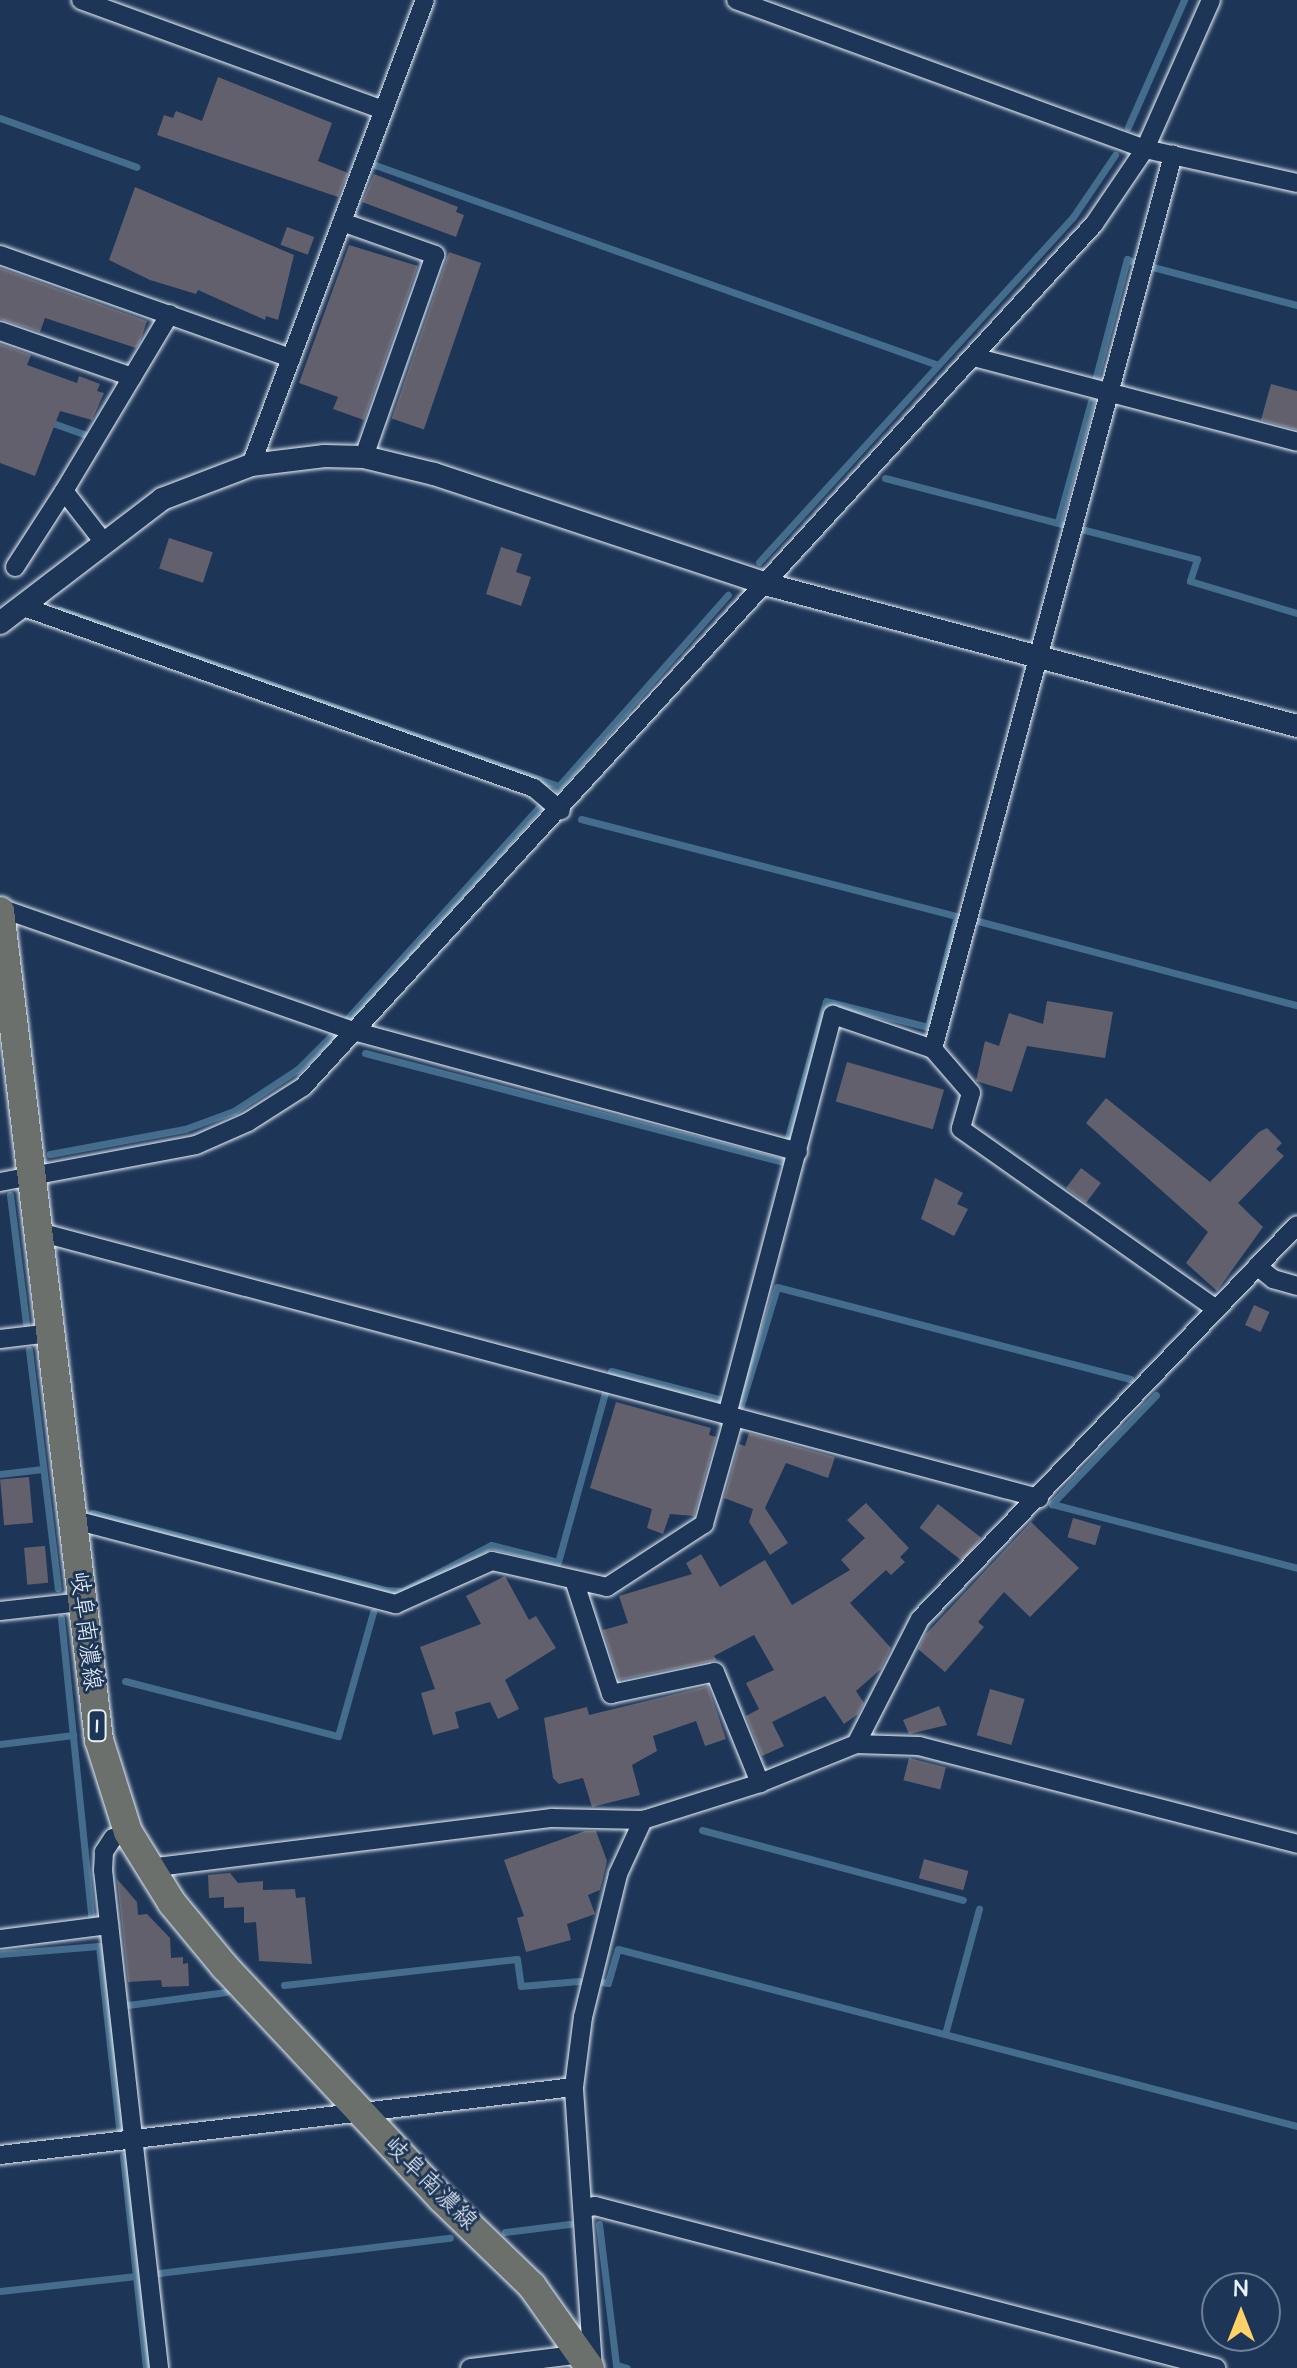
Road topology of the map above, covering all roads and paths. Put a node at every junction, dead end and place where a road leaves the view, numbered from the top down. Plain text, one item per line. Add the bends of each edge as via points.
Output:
1 (81, 0) edge
2 (425, 0) edge
3 (736, 0) edge
4 (1211, 0) edge
5 (384, 110) junction
6 (1145, 149) junction
7 (1173, 155) junction
8 (1297, 183) edge
9 (342, 222) junction
10 (0, 255) edge
11 (170, 314) junction
12 (0, 331) edge
13 (974, 357) junction
14 (291, 358) junction
15 (132, 377) junction
16 (1109, 392) junction
17 (1297, 442) edge
18 (364, 457) junction
19 (251, 465) junction
20 (64, 491) junction
21 (102, 540) junction
22 (15, 567) dead end
23 (769, 585) junction
24 (21, 606) junction
25 (0, 623) edge
26 (1036, 658) junction
27 (1297, 726) edge
28 (561, 811) junction
29 (0, 910) edge
30 (357, 1032) junction
31 (933, 1049) junction
32 (798, 1152) junction
33 (32, 1176) junction
34 (0, 1182) edge
35 (1297, 1225) edge
36 (39, 1232) junction
37 (1257, 1266) junction
38 (1297, 1286) edge
39 (1216, 1309) junction
40 (50, 1333) junction
41 (0, 1339) edge
42 (731, 1416) junction
43 (1039, 1498) junction
44 (71, 1519) junction
45 (574, 1580) junction
46 (81, 1602) junction
47 (0, 1611) edge
48 (856, 1744) junction
49 (760, 1783) junction
50 (643, 1820) junction
51 (128, 1832) junction
52 (1297, 1844) edge
53 (149, 1868) junction
54 (109, 1925) junction
55 (0, 1939) edge
56 (574, 2087) junction
57 (361, 2113) junction
58 (136, 2140) junction
59 (0, 2155) edge
60 (583, 2208) junction
61 (589, 2363) edge
62 (159, 2368) edge
63 (470, 2368) edge
64 (1216, 2368) edge

1 - 5 street
2 - 5 street
3 - 6 street
4 - 6 street
5 - 9 street
6 - 7 street
6 - 13 street via 1094,224
7 - 8 street
7 - 16 street
9 - 14 street
9 - 18 street via 435,255
10 - 11 street
11 - 14 street
11 - 15 street
12 - 15 street
13 - 16 street
13 - 23 street
14 - 19 street
15 - 20 street
16 - 17 street
16 - 26 street
18 - 19 street via 312,456
18 - 23 street via 434,474
19 - 21 street via 162,499
20 - 21 street
20 - 22 street
21 - 24 street
23 - 26 street
23 - 28 street
24 - 25 street
24 - 28 street via 534,788
26 - 27 street
26 - 31 street
28 - 30 street
29 - 30 street
29 - 33 main road, 岐阜南濃線 / 1
30 - 32 street
30 - 33 street via 303,1087 248,1122 196,1145
31 - 32 street via 833,1015
31 - 39 street via 971,1093 961,1129
32 - 42 street
33 - 34 street
33 - 36 main road, 岐阜南濃線 / 1
35 - 37 street
36 - 40 main road, 岐阜南濃線 / 1
36 - 42 street
37 - 38 street via 1273,1279
37 - 39 street
39 - 43 street
40 - 41 street
40 - 44 main road, 岐阜南濃線 / 1
42 - 43 street
42 - 45 street via 704,1524 607,1587
43 - 48 street via 920,1619
44 - 45 street via 396,1604 492,1561
44 - 46 main road, 岐阜南濃線 / 1
45 - 49 street via 611,1694 715,1672
46 - 47 street
46 - 51 main road, 岐阜南濃線 / 1 via 99,1740
48 - 49 street
48 - 52 street via 919,1746
49 - 50 street
50 - 53 street via 552,1818
50 - 56 street via 618,1874 583,2017
51 - 53 main road, 岐阜南濃線 / 1
51 - 54 street via 113,1838 104,1852
53 - 57 main road, 岐阜南濃線 / 1 via 225,1967
54 - 55 street
54 - 58 street
56 - 57 street
56 - 60 street
57 - 58 street
57 - 61 main road, 岐阜南濃線 / 1 via 532,2286
58 - 59 street
58 - 62 street
60 - 61 street
60 - 64 street via 595,2206
61 - 63 street

